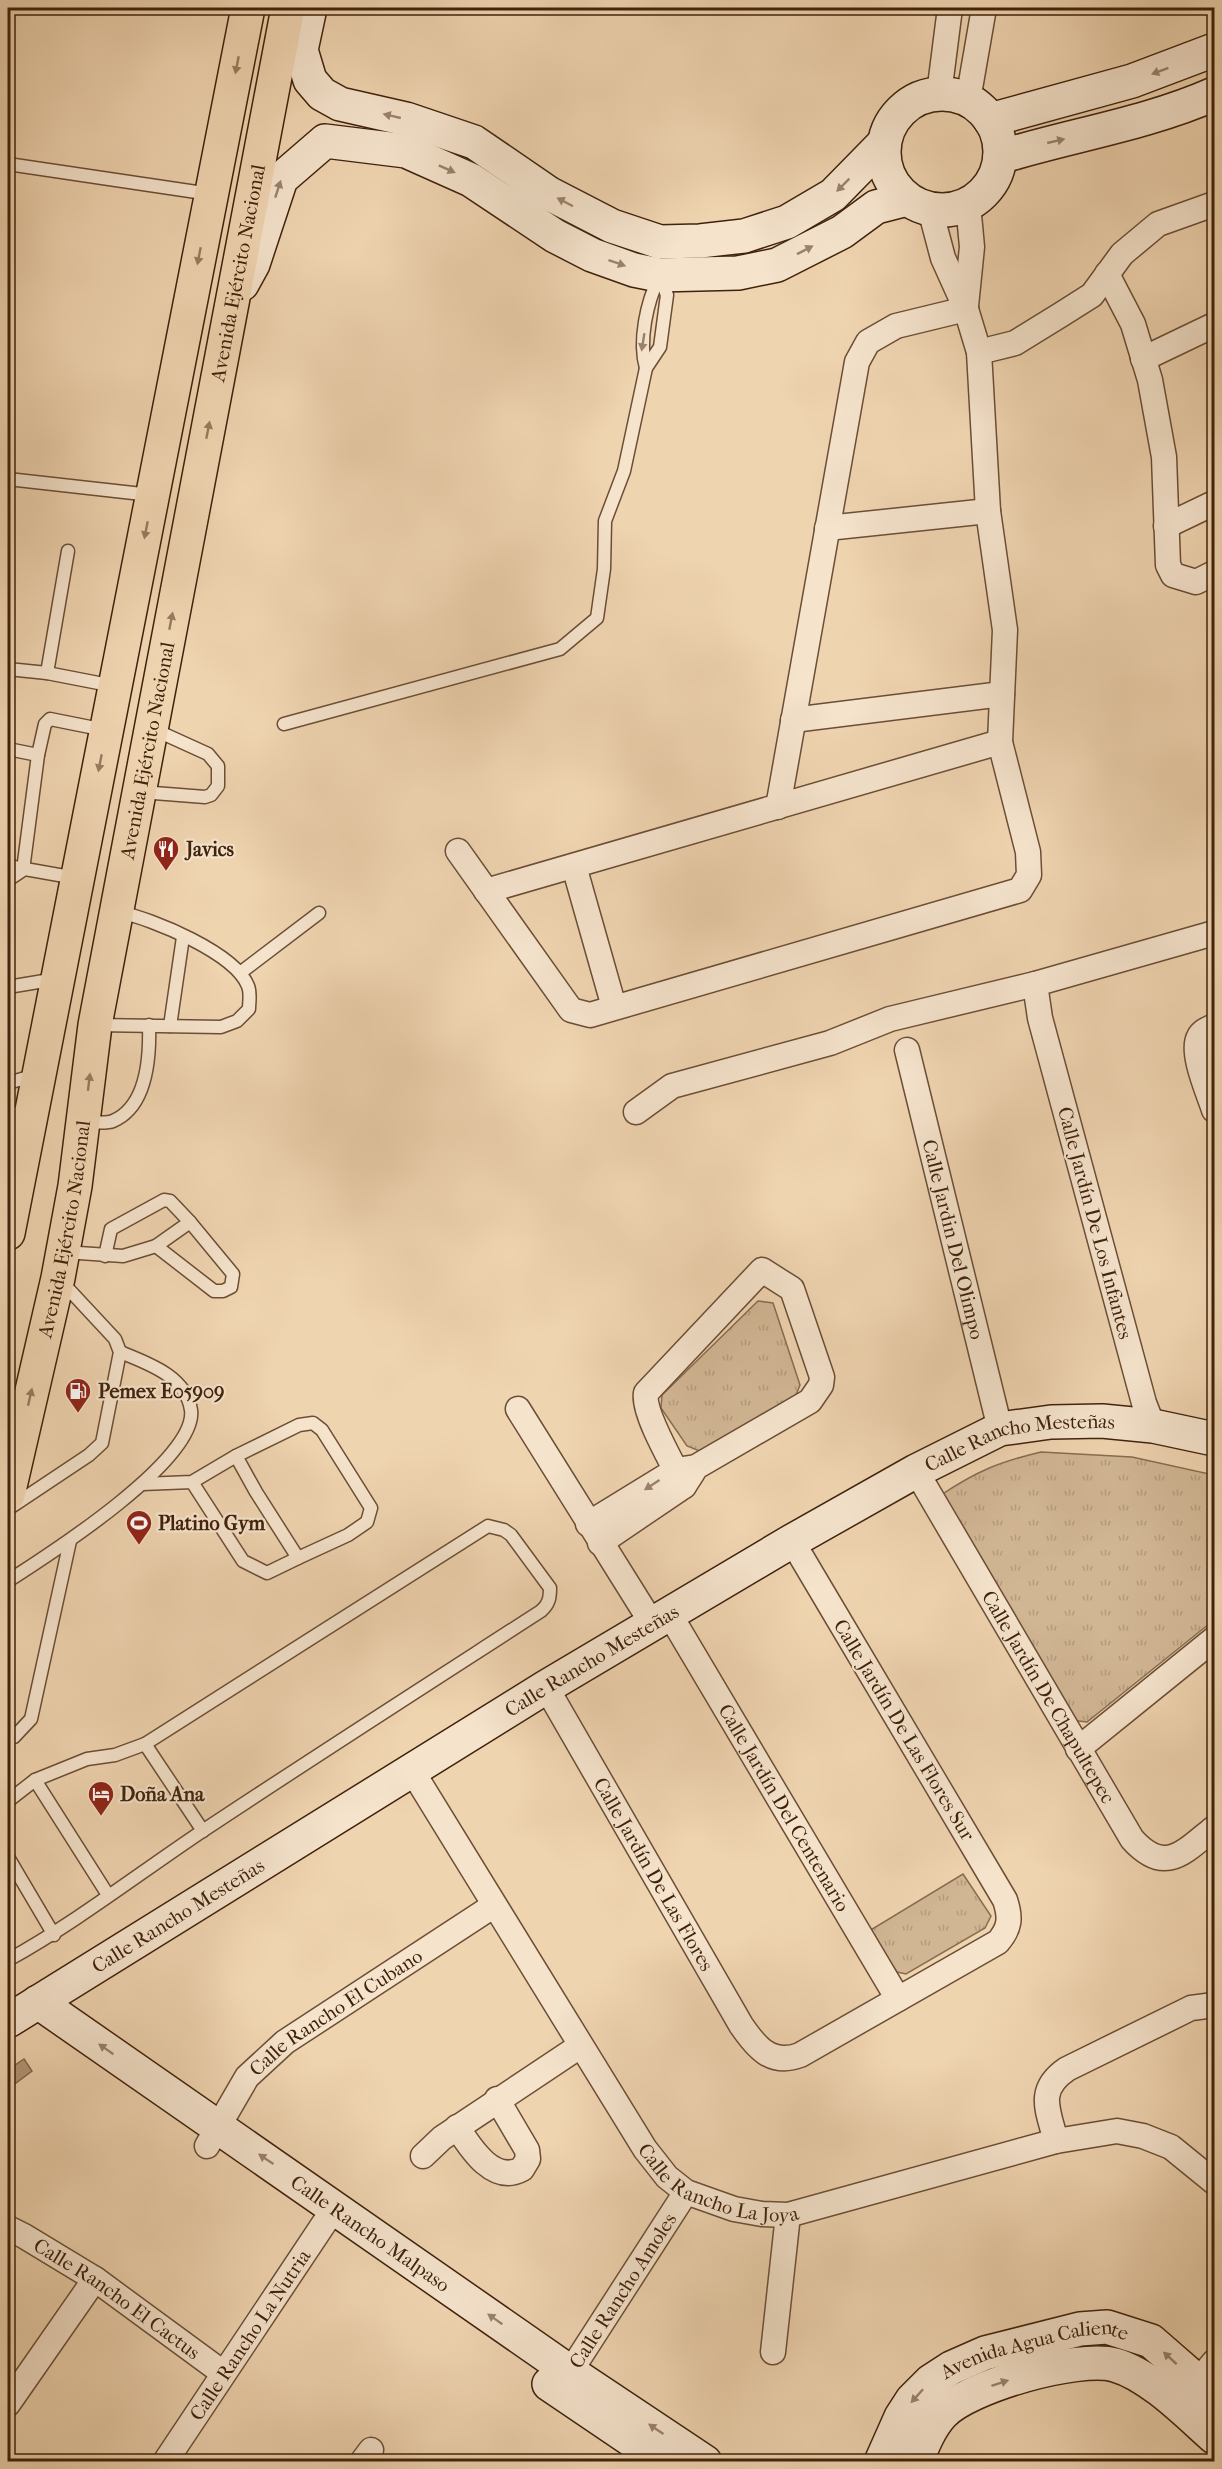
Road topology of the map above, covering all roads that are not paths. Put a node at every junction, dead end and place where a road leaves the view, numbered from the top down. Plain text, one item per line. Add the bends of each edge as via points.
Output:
1 (248, 8) edge
2 (288, 8) edge
3 (310, 8) edge
4 (950, 8) edge
5 (984, 8) edge
6 (1215, 50) edge
7 (1215, 94) edge
8 (340, 104) junction
9 (966, 104) junction
10 (337, 142) junction
11 (884, 143) junction
12 (1000, 158) junction
13 (8, 164) edge
14 (211, 194) junction
15 (918, 204) junction
16 (968, 204) junction
17 (1215, 204) edge
18 (660, 242) junction
19 (1107, 274) junction
20 (659, 275) junction
21 (233, 302) junction
22 (966, 309) junction
23 (1215, 325) edge
24 (979, 352) junction
25 (1143, 359) junction
26 (8, 479) edge
27 (152, 495) junction
28 (1215, 503) edge
29 (988, 511) junction
30 (1166, 526) junction
31 (827, 528) junction
32 (68, 551) dead end
33 (1215, 573) edge
34 (8, 669) edge
35 (47, 673) junction
36 (115, 686) junction
37 (1002, 694) junction
38 (793, 720) junction
39 (284, 724) dead end
40 (150, 728) junction
41 (106, 730) junction
42 (1000, 742) junction
43 (8, 749) edge
44 (38, 755) junction
45 (140, 792) junction
46 (93, 801) junction
47 (778, 807) junction
48 (458, 851) dead end
49 (8, 866) edge
50 (574, 866) junction
51 (23, 870) junction
52 (78, 878) junction
53 (8, 880) edge
54 (486, 891) junction
55 (119, 912) junction
56 (319, 913) dead end
57 (65, 932) junction
58 (1215, 933) edge
59 (183, 937) junction
60 (240, 973) junction
61 (57, 979) junction
62 (1035, 984) junction
63 (8, 987) edge
64 (614, 1007) junction
65 (95, 1025) junction
66 (149, 1025) junction
67 (170, 1026) junction
68 (1215, 1026) edge
69 (907, 1050) dead end
70 (40, 1074) junction
71 (8, 1083) edge
72 (1215, 1110) edge
73 (20, 1112) edge
74 (636, 1112) dead end
75 (84, 1122) junction
76 (190, 1222) junction
77 (8, 1233) edge
78 (156, 1246) junction
79 (105, 1256) junction
80 (61, 1265) junction
81 (120, 1352) junction
82 (518, 1409) dead end
83 (1153, 1426) junction
84 (1000, 1428) junction
85 (1215, 1439) edge
86 (236, 1456) junction
87 (916, 1471) junction
88 (685, 1474) junction
89 (192, 1482) junction
90 (142, 1484) junction
91 (8, 1495) edge
92 (8, 1509) edge
93 (594, 1533) junction
94 (70, 1541) junction
95 (792, 1541) junction
96 (298, 1557) junction
97 (8, 1581) edge
98 (662, 1620) junction
99 (1215, 1639) edge
100 (546, 1687) junction
101 (8, 1739) edge
102 (145, 1744) junction
103 (1078, 1749) junction
104 (411, 1769) junction
105 (35, 1780) junction
106 (8, 1801) edge
107 (1215, 1827) edge
108 (203, 1831) junction
109 (8, 1857) edge
110 (108, 1895) junction
111 (493, 1906) junction
112 (54, 1935) junction
113 (8, 1960) edge
114 (898, 1999) junction
115 (1215, 2005) edge
116 (21, 2012) edge
117 (580, 2046) junction
118 (497, 2099) junction
119 (457, 2127) junction
120 (213, 2136) junction
121 (1056, 2141) junction
122 (423, 2156) dead end
123 (1215, 2182) edge
124 (686, 2192) junction
125 (788, 2215) junction
126 (329, 2216) junction
127 (8, 2229) edge
128 (95, 2279) junction
129 (773, 2352) dead end
130 (223, 2373) junction
131 (565, 2382) junction
132 (1201, 2387) edge
133 (8, 2404) edge
134 (1211, 2427) edge
135 (165, 2462) edge
136 (664, 2462) edge
137 (705, 2462) edge
138 (881, 2462) edge
139 (915, 2462) edge

1 -> 14 main road
2 - 21 main road, Avenida Ejército Nacional
3 - 8 street via 301,50 310,80 322,94
4 - 9 street
5 - 9 street
6 -> 9 street via 1132,81
12 -> 7 street via 1044,143 1178,110
8 - 10 street via 331,119
18 -> 8 street via 612,226 550,194 474,142 406,119
9 - 11 street via 919,98 891,124
9 - 12 street via 999,138
10 -> 20 street via 406,151 471,180 555,236 592,255
21 -> 10 street via 253,264 281,179 326,141
11 - 15 street via 888,174 896,188
11 -> 18 street via 832,195 787,222 744,236
12 - 16 street via 984,193
13 - 14 lane
14 -> 27 main road
15 - 16 street via 949,210
20 -> 15 street via 738,273 777,265 842,232 876,207
15 - 22 street
16 - 22 street via 972,248
17 - 19 street via 1158,224 1122,254
18 - 20 street
19 - 24 street via 1092,295 1062,314 1015,342
19 - 25 street via 1133,324
20 - 39 lane via 651,292 642,353 646,369 624,471 605,521 597,618 560,648
40 -> 21 main road, Avenida Ejército Nacional
22 - 24 street
22 - 31 street via 896,326 868,342 856,362
23 - 25 street
24 - 29 street
25 - 30 street via 1164,457
26 - 27 lane
27 -> 36 main road
28 - 30 street
29 - 31 street
29 - 37 street via 1005,630
30 - 33 street via 1168,565 1173,575 1196,582
31 - 38 street
32 - 35 lane
34 - 35 lane
35 - 36 lane
36 - 41 main road
37 - 38 street
37 - 42 street
38 - 47 street
40 - 45 main road, Avenida Ejército Nacional
40 - 45 lane via 208,754 218,766 218,786 205,797
41 - 44 lane via 50,719 45,724
41 -> 46 main road
42 - 47 street
42 - 64 street via 1028,852 1029,874 1020,890
43 - 44 lane
44 - 51 lane
45 - 55 main road, Avenida Ejército Nacional
46 - 52 main road
46 - 55 main road via 102,834 107,895
47 - 50 street
48 - 54 street
49 - 51 lane
50 - 54 street
50 - 64 street
51 - 52 lane
51 - 53 lane
52 - 57 main road
54 - 64 street via 571,1010 590,1015
55 - 59 lane via 144,917
55 - 65 main road, Avenida Ejército Nacional
56 - 60 lane
57 - 61 main road
57 - 65 main road via 86,935 99,951
58 - 62 street
59 - 60 lane via 231,963
59 - 67 lane
60 - 67 lane via 249,988 249,1009 237,1021 221,1027
61 - 63 lane
61 - 70 main road
62 - 74 street via 890,1019 830,1043 672,1086
62 - 83 street, Calle Jardín De Los Infantes via 1040,1018
65 - 66 lane
75 -> 65 main road, Avenida Ejército Nacional
66 - 67 lane
66 - 75 lane via 150,1048 144,1080 131,1108 112,1121
68 - 72 street via 1199,1036 1196,1047
69 - 84 street, Calle Jardin Del Olimpo
70 - 71 lane
70 - 73 main road
73 - 77 main road
75 - 80 main road, Avenida Ejército Nacional
76 - 78 lane
76 - 78 lane via 233,1274 231,1287 214,1291
76 - 79 lane via 170,1201 164,1200 111,1229
78 - 79 lane via 123,1256
79 - 80 lane
80 - 81 lane via 115,1339
91 -> 80 main road, Avenida Ejército Nacional
81 - 90 lane via 154,1366 181,1386 191,1411 183,1439
81 - 92 lane via 102,1443
82 - 93 street, Calle Jardín Del Centenario
83 - 84 street, Calle Rancho Mesteñas via 1102,1421
83 - 85 street, Calle Rancho Mesteñas
84 - 87 street, Calle Rancho Mesteñas
86 - 89 lane
86 - 96 lane
86 - 96 lane via 299,1425 313,1423 322,1430 371,1508 367,1522 348,1535
87 - 95 street, Calle Rancho Mesteñas
87 - 103 street, Calle Jardín De Chapultepec
88 - 88 street via 810,1401 820,1385 822,1377 792,1289 762,1270 646,1393 645,1406
88 - 93 street
89 - 90 lane
89 - 96 lane via 243,1561 267,1573
90 - 94 lane
93 - 98 street, Calle Jardín Del Centenario
94 - 97 lane
94 - 101 lane via 31,1719
95 - 98 street, Calle Rancho Mesteñas
95 - 114 street, Calle Jardín De Las Flores Sur via 1005,1900 1009,1922 998,1942
98 - 100 street, Calle Rancho Mesteñas
98 - 114 street, Calle Jardín Del Centenario
99 - 103 street
100 - 104 street, Calle Rancho Mesteñas
100 - 114 street, Calle Jardín De Las Flores via 741,2025 769,2057 800,2055
102 - 105 lane via 115,1755 87,1759
102 - 108 lane
102 - 108 lane via 488,1526 511,1535 550,1588 550,1598 541,1611
103 - 107 street, Calle Jardín De Chapultepec via 1132,1839 1148,1853 1171,1859
104 - 111 street, Calle Rancho La Joya
104 - 116 street, Calle Rancho Mesteñas
105 - 106 lane
105 - 110 lane
108 - 110 lane
109 - 112 lane
110 - 112 lane
111 - 117 street, Calle Rancho La Joya
111 - 120 street, Calle Rancho El Cubano via 285,2042 247,2077
112 - 113 lane
115 - 121 street via 1191,2008 1055,2078 1046,2102
116 - 120 street, Calle Rancho Malpaso
117 - 118 street
117 - 124 street, Calle Rancho La Joya via 645,2149 667,2177
118 - 119 street
118 - 119 street via 527,2150 528,2159 522,2169 506,2173 487,2164
119 - 122 street
120 - 126 street, Calle Rancho Malpaso
121 - 123 street, Calle Rancho La Joya via 1117,2131 1143,2136 1171,2147
121 - 125 street, Calle Rancho La Joya
124 - 125 street, Calle Rancho La Joya via 734,2209
124 - 131 street, Calle Rancho Amoles
125 - 129 street
126 - 130 street, Calle Rancho La Nutria
126 - 131 street, Calle Rancho Malpaso
127 - 128 street, Calle Rancho El Cactus
128 - 130 street, Calle Rancho El Cactus
128 - 133 street
130 - 135 street, Calle Rancho La Nutria
131 - 136 street, Calle Rancho Malpaso
137 -> 131 street, Calle Rancho Malpaso
132 - 134 street, Avenida Agua Caliente
132 -> 138 street, Avenida Agua Caliente via 1151,2341 1107,2327 1080,2329 985,2353 931,2381 901,2417
139 -> 132 street, Avenida Agua Caliente via 942,2414 976,2391 1004,2381 1063,2367 1113,2365 1146,2380

